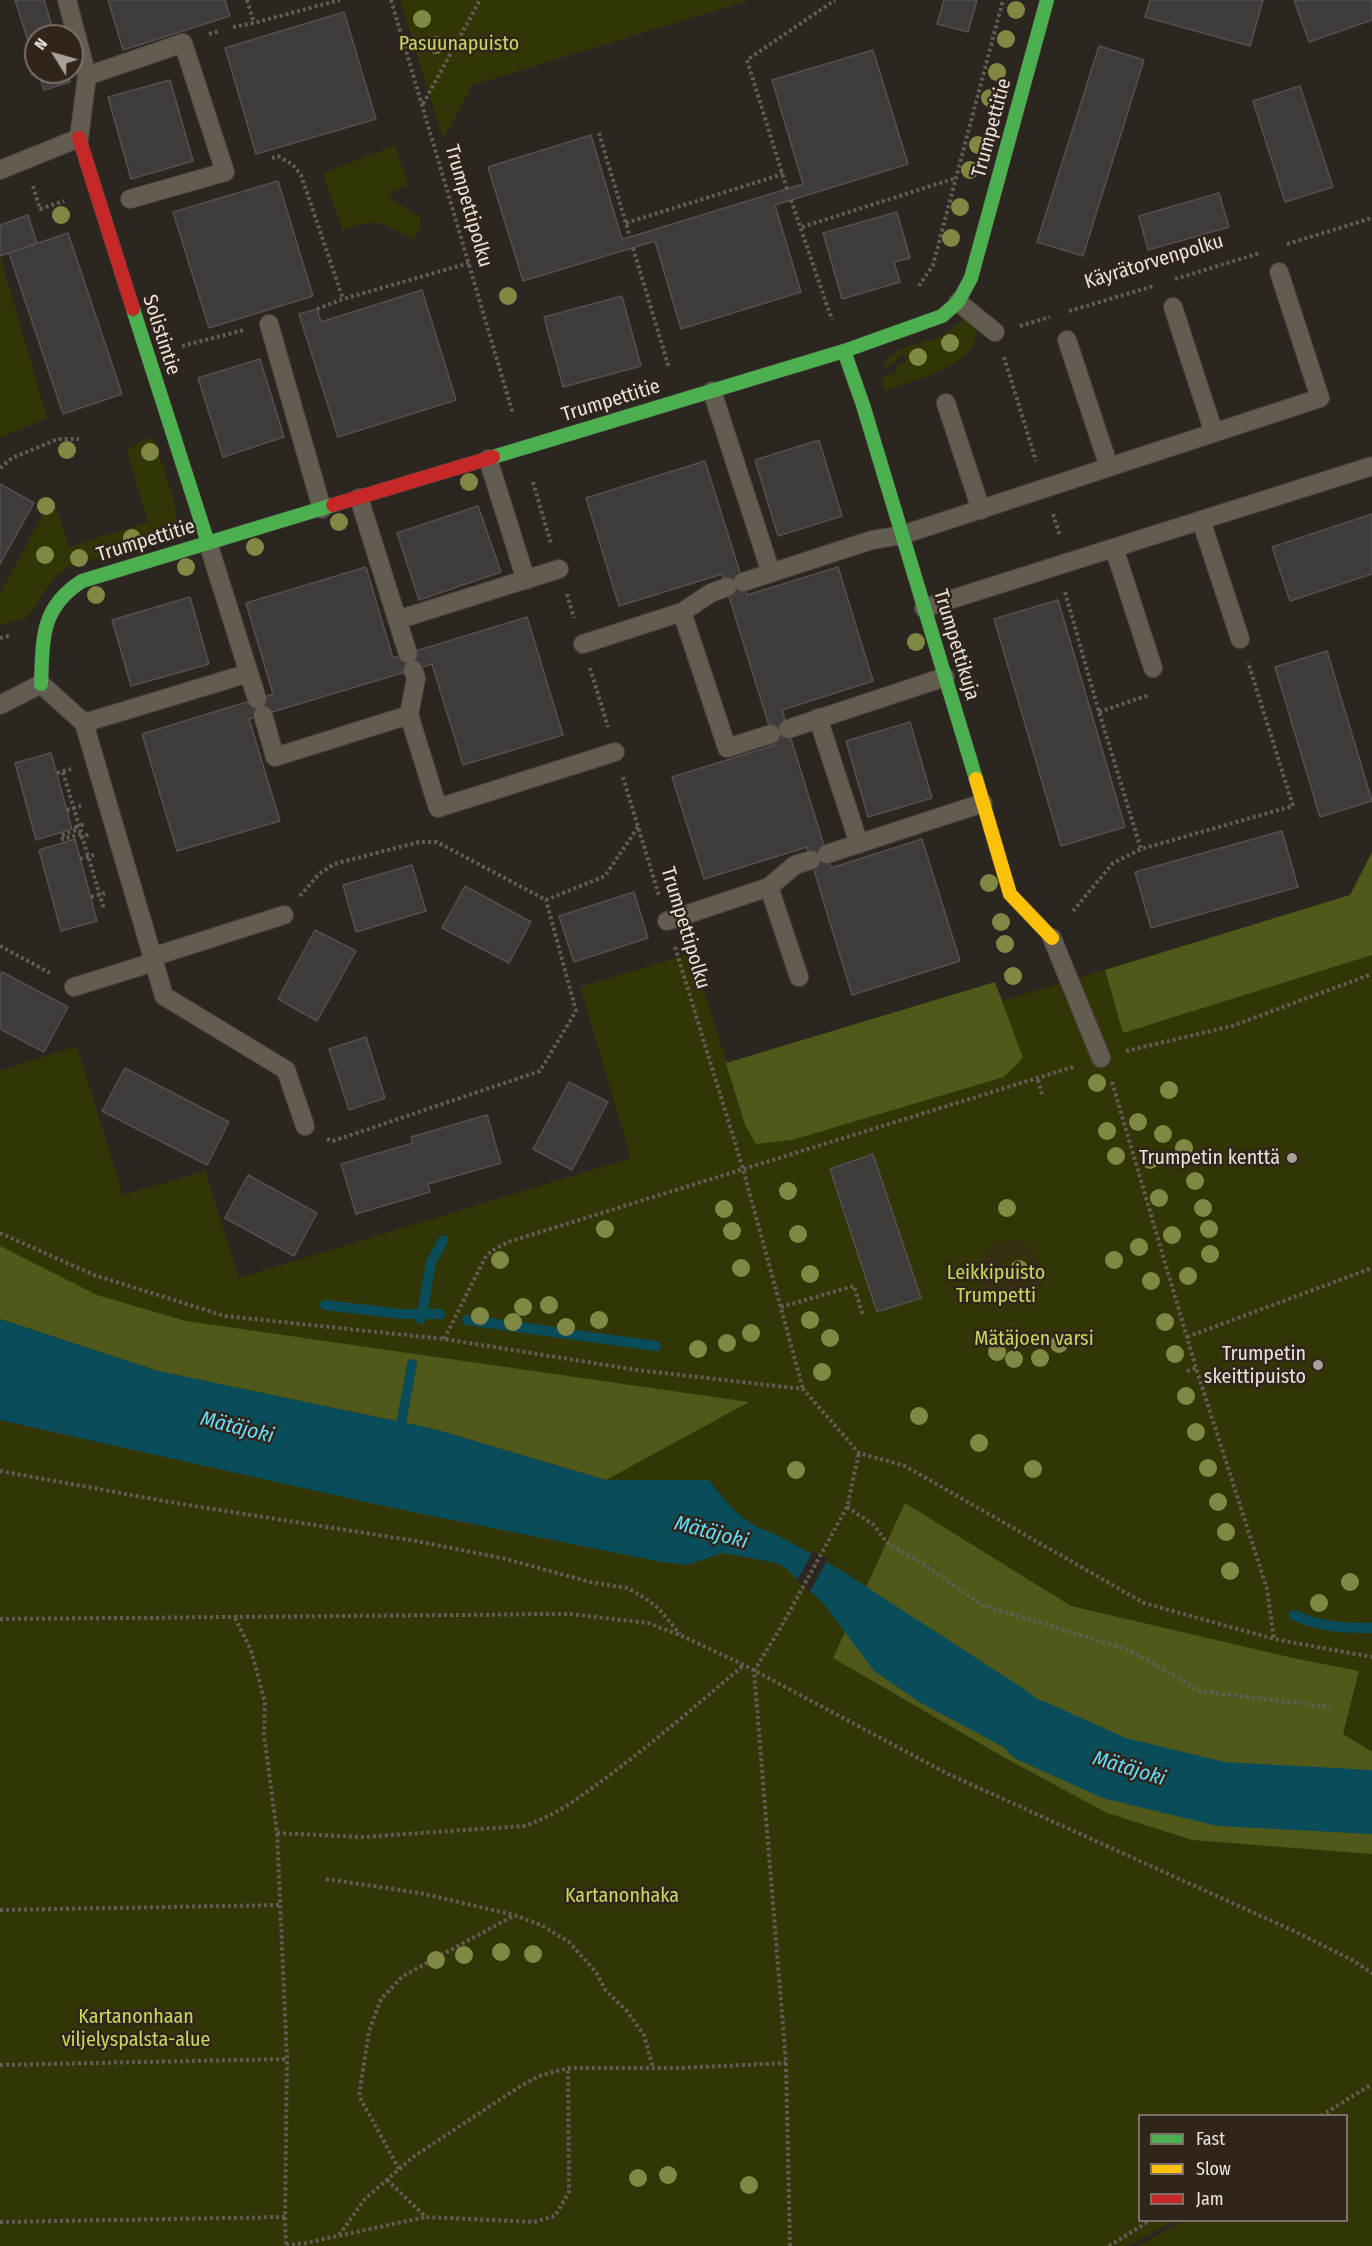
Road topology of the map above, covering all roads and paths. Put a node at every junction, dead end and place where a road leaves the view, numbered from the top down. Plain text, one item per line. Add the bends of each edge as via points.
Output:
1 (67, 0) edge
2 (247, 0) edge
3 (340, 0) edge
4 (391, 0) edge
5 (480, 0) edge
6 (835, 0) edge
7 (1004, 0) edge
8 (1047, 0) edge
9 (254, 23) junction
10 (233, 27) dead end
11 (87, 76) junction
12 (422, 104) junction
13 (599, 133) dead end
14 (78, 138) junction
15 (272, 158) dead end
16 (0, 170) edge
17 (783, 174) junction
18 (957, 178) junction
19 (788, 189) dead end
20 (130, 199) dead end
21 (791, 200) dead end
22 (1372, 218) edge
23 (626, 223) junction
24 (802, 227) junction
25 (630, 237) dead end
26 (1286, 244) dead end
27 (633, 248) dead end
28 (1264, 252) dead end
29 (469, 263) junction
30 (1278, 272) dead end
31 (1173, 280) dead end
32 (1162, 283) dead end
33 (911, 292) dead end
34 (343, 299) junction
35 (958, 302) junction
36 (1173, 307) dead end
37 (317, 309) dead end
38 (1066, 312) dead end
39 (1055, 316) dead end
40 (842, 317) dead end
41 (269, 324) joint
42 (994, 332) junction
43 (1067, 340) dead end
44 (174, 348) dead end
45 (844, 351) junction
46 (670, 371) dead end
47 (712, 391) junction
48 (946, 403) dead end
49 (515, 420) dead end
50 (1214, 433) junction
51 (79, 439) dead end
52 (488, 459) junction
53 (1372, 466) edge
54 (1108, 467) junction
55 (0, 468) edge
56 (531, 477) dead end
57 (1045, 489) junction
58 (359, 498) junction
59 (322, 509) junction
60 (981, 510) junction
61 (1201, 520) junction
62 (902, 535) junction
63 (208, 543) junction
64 (1114, 548) junction
65 (1063, 564) junction
66 (559, 569) junction
67 (771, 573) junction
68 (526, 580) junction
69 (924, 608) junction
70 (682, 612) junction
71 (397, 620) junction
72 (1240, 639) joint
73 (583, 644) junction
74 (1153, 668) joint
75 (249, 673) junction
76 (945, 677) junction
77 (41, 684) junction
78 (0, 705) edge
79 (1098, 712) junction
80 (409, 715) junction
81 (818, 718) junction
82 (84, 723) junction
83 (615, 752) junction
84 (63, 772) dead end
85 (983, 803) junction
86 (85, 805) dead end
87 (73, 808) junction
88 (67, 810) dead end
89 (89, 822) dead end
90 (638, 827) junction
91 (79, 834) junction
92 (859, 844) junction
93 (1141, 849) junction
94 (99, 854) dead end
95 (80, 859) dead end
96 (770, 887) junction
97 (109, 892) dead end
98 (91, 897) dead end
99 (546, 900) junction
100 (104, 909) dead end
101 (284, 915) joint
102 (667, 921) junction
103 (1052, 938) junction
104 (0, 946) edge
105 (153, 960) junction
106 (1372, 974) edge
107 (799, 977) dead end
108 (74, 987) joint
109 (1101, 1058) junction
110 (1038, 1080) junction
111 (1042, 1094) dead end
112 (305, 1126) joint
113 (743, 1169) junction
114 (0, 1233) edge
115 (1372, 1268) edge
116 (781, 1307) junction
117 (863, 1316) dead end
118 (1187, 1337) junction
119 (444, 1339) junction
120 (1196, 1368) junction
121 (1187, 1371) dead end
122 (803, 1389) junction
123 (859, 1453) junction
124 (0, 1471) edge
125 (847, 1507) junction
126 (235, 1617) junction
127 (0, 1619) edge
128 (680, 1635) junction
129 (1274, 1640) junction
130 (1372, 1656) edge
131 (744, 1665) junction
132 (754, 1671) junction
133 (1331, 1707) dead end
134 (277, 1833) junction
135 (326, 1879) dead end
136 (279, 1905) junction
137 (0, 1910) edge
138 (514, 1915) junction
139 (1372, 1972) edge
140 (287, 2059) junction
141 (786, 2063) junction
142 (0, 2065) edge
143 (568, 2068) junction
144 (653, 2068) junction
145 (1372, 2084) edge
146 (1324, 2114) edge
147 (399, 2169) junction
148 (387, 2180) junction
149 (285, 2217) junction
150 (426, 2217) junction
151 (0, 2222) edge
152 (1147, 2222) edge
153 (339, 2235) junction
154 (286, 2245) edge
155 (790, 2246) edge
156 (1109, 2246) edge

1 - 11 lane
2 - 9 path
3 - 9 path
4 - 12 path, Trumpettipolku
5 - 12 path
6 - 17 path via 747,60
7 - 18 path
8 - 35 street, Trumpettitie via 971,278
9 - 10 path
11 - 14 lane
11 - 20 lane via 183,43 225,172
12 - 29 path, Trumpettipolku
13 - 23 path
14 - 16 lane
14 - 63 street, Solistintie
15 - 34 path via 284,158 301,175
17 - 19 path
17 - 23 path
18 - 24 path
18 - 33 path via 933,265
21 - 24 path
22 - 26 path
23 - 25 path
24 - 40 path via 832,320
27 - 46 path
28 - 31 path, Käyrätorvenpolku
29 - 34 path
29 - 49 path, Trumpettipolku
30 - 50 lane via 1320,398
32 - 38 path, Käyrätorvenpolku
34 - 37 path
35 - 42 lane
35 - 45 street, Trumpettitie via 942,316
36 - 50 lane
39 - 42 path
41 - 44 path
41 - 59 lane
42 - 57 path
43 - 54 lane
45 - 47 street, Trumpettitie
45 - 62 street, Trumpettikuja
47 - 52 street, Trumpettitie
47 - 67 lane
48 - 60 lane
50 - 54 lane
51 - 55 path via 58,439 12,458
52 - 58 street, Trumpettitie
52 - 68 lane
53 - 61 lane
54 - 57 lane
56 - 66 path, Trumpettipolku
57 - 60 lane
57 - 65 path
58 - 59 street, Trumpettitie
58 - 71 lane
59 - 63 street, Trumpettitie
60 - 62 lane
61 - 64 lane
61 - 72 lane
62 - 67 lane via 872,540
62 - 69 street, Trumpettikuja
63 - 75 lane
63 - 77 street, Trumpettitie via 68,588 54,603 45,626
64 - 65 lane
64 - 74 lane
65 - 69 lane
65 - 79 path
66 - 68 lane
66 - 73 path, Trumpettipolku
67 - 70 lane via 711,593
68 - 71 lane
69 - 76 street, Trumpettikuja
70 - 73 lane
70 - 81 lane via 727,748
71 - 80 lane via 416,678
72 - 93 path via 1293,806
73 - 83 path, Trumpettipolku
74 - 79 path via 1163,690
75 - 80 lane via 275,757
75 - 82 lane
76 - 81 lane
76 - 85 street, Trumpettikuja
77 - 78 lane
77 - 82 lane
79 - 93 path
80 - 83 lane via 438,808
81 - 92 lane
82 - 105 lane
83 - 90 path, Trumpettipolku
84 - 87 path, bridge
85 - 92 lane
85 - 103 street, Trumpettikuja via 1010,894
86 - 87 path
87 - 88 path
87 - 91 path, bridge
89 - 91 path via 76,827
90 - 99 path via 605,876
90 - 102 path, Trumpettipolku
91 - 100 path, bridge
92 - 96 lane via 795,865
93 - 103 path via 1113,863
94 - 95 path
96 - 102 lane
96 - 107 lane
97 - 98 path
99 - 101 path via 437,842 419,842 334,864 319,874
99 - 112 path via 576,1011 540,1071 333,1141
101 - 105 lane
102 - 113 path, Trumpettipolku
103 - 109 lane
104 - 108 path
105 - 108 lane
105 - 112 lane via 164,996 286,1070
106 - 109 path via 1232,1026
109 - 110 path
109 - 118 path via 1113,1084
110 - 111 path
110 - 113 path
113 - 116 path, Trumpettipolku
113 - 119 path via 508,1242 491,1251
114 - 119 path via 94,1275 225,1316
115 - 118 path
116 - 117 path via 854,1286
116 - 122 path, Trumpettipolku
118 - 120 path
119 - 122 path via 637,1370
120 - 121 path
120 - 129 path via 1268,1589
122 - 123 path
123 - 125 path
123 - 129 path via 904,1466 1144,1603
124 - 128 path via 428,1544 627,1588 659,1610
125 - 132 path
125 - 133 path via 874,1525 888,1543 982,1605 1129,1650 1200,1690
126 - 127 path
126 - 128 path via 570,1614 648,1623
126 - 134 path via 251,1650 265,1701 264,1735
128 - 131 path
129 - 130 path
131 - 132 path
131 - 134 path via 647,1747 578,1799 542,1820 524,1826 362,1836
132 - 139 path via 948,1774 1294,1931
132 - 141 path
134 - 136 path
135 - 138 path via 420,1893
136 - 137 path
136 - 140 path
138 - 144 path via 542,1925 569,1942 644,2035
138 - 147 path via 403,1976 381,1999 369,2031 359,2096
140 - 142 path
140 - 149 path
141 - 144 path
141 - 155 path
143 - 144 path
143 - 147 path via 539,2076 519,2087
143 - 150 path via 568,2192 555,2216 534,2222
145 - 146 path
147 - 148 path
148 - 150 path
148 - 153 path via 365,2199
149 - 151 path
149 - 154 path
150 - 153 path
152 - 156 path
153 - 154 path

